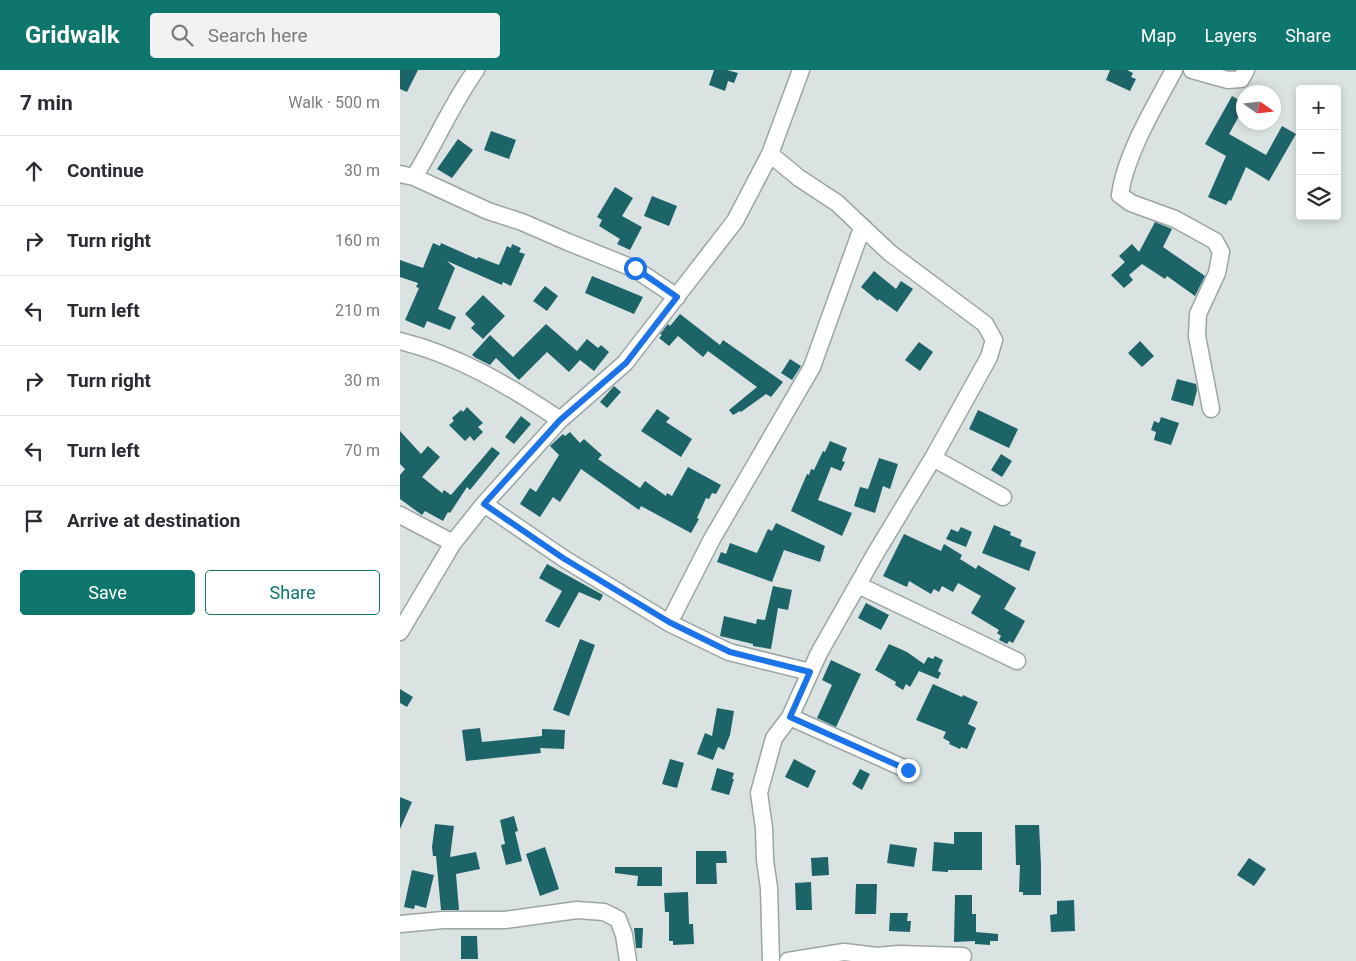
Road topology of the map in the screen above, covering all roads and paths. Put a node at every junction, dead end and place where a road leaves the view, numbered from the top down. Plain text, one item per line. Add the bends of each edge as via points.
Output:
1 (476, 70) edge
2 (801, 70) edge
3 (1174, 70) edge
4 (1192, 70) edge
5 (1246, 70) edge
6 (770, 154) junction
7 (407, 176) edge
8 (862, 228) junction
9 (677, 297) junction
10 (400, 341) edge
11 (1212, 409) dead end
12 (560, 420) junction
13 (933, 458) junction
14 (1003, 497) dead end
15 (484, 504) junction
16 (400, 515) edge
17 (453, 543) junction
18 (858, 585) junction
19 (669, 622) junction
20 (400, 632) edge
21 (1016, 661) dead end
22 (810, 672) junction
23 (790, 717) junction
24 (908, 770) dead end
25 (400, 924) edge
26 (963, 956) dead end
27 (628, 961) edge
28 (771, 961) edge
29 (788, 961) edge

1 - 7 street via 462,88 430,151
2 - 6 street
3 - 11 street via 1122,178 1120,195 1131,203 1175,219 1215,240 1220,252 1217,273 1198,314 1197,336
4 - 5 street via 1228,80 1241,79
6 - 8 street via 837,203
6 - 9 street via 734,221
7 - 9 street via 635,268
8 - 13 street via 985,324 994,340 989,357
8 - 19 street via 812,367 712,539
9 - 12 street via 626,363
10 - 12 street via 451,358
12 - 15 street
13 - 14 street
13 - 18 street
15 - 17 street
15 - 19 street via 563,558
16 - 17 street
17 - 20 street
18 - 21 street
18 - 22 street
19 - 22 street via 730,652
22 - 23 street
23 - 24 street
23 - 28 street via 774,738 759,794 769,888
25 - 27 street via 505,920 577,910 604,912 618,919
26 - 29 street via 877,956 844,952

